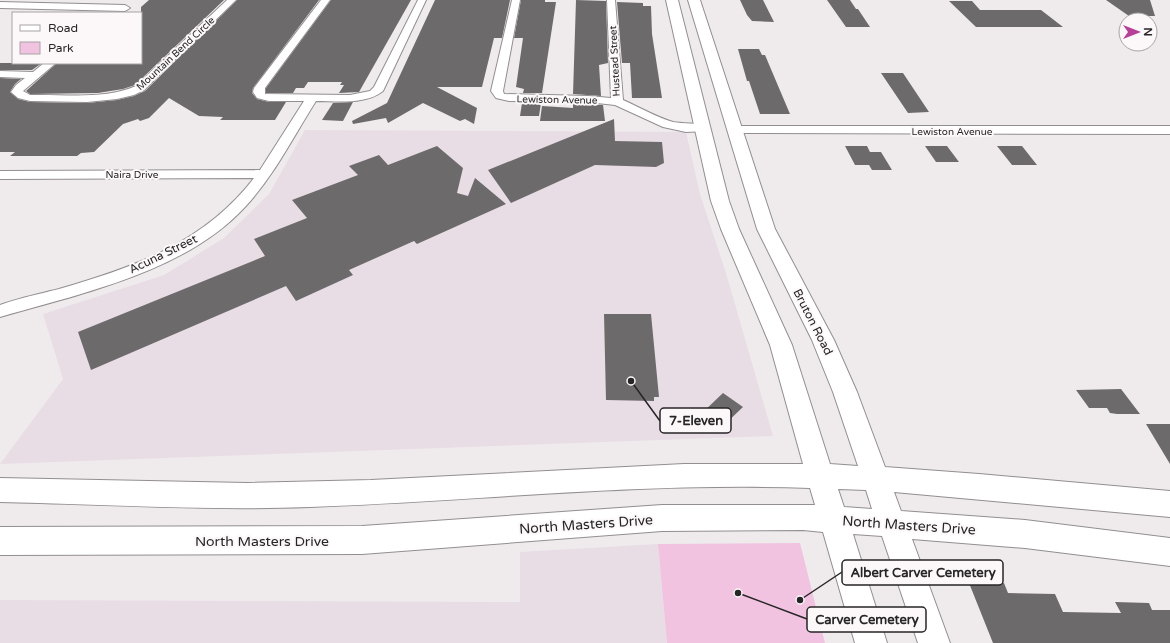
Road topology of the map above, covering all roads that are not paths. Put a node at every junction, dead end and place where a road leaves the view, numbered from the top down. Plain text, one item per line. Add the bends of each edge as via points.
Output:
1 (232, 0) edge
2 (326, 0) edge
3 (422, 0) edge
4 (516, 0) edge
5 (610, 0) edge
6 (672, 0) edge
7 (694, 0) edge
8 (0, 5) edge
9 (125, 8) edge
10 (682, 39) junction
11 (706, 39) junction
12 (51, 64) edge
13 (0, 74) edge
14 (36, 75) junction
15 (312, 98) junction
16 (617, 102) junction
17 (703, 128) junction
18 (735, 130) junction
19 (1170, 130) edge
20 (264, 174) junction
21 (0, 175) edge
22 (730, 229) junction
23 (766, 229) junction
24 (0, 311) edge
25 (820, 477) junction
26 (876, 479) junction
27 (0, 490) edge
28 (1170, 504) edge
29 (833, 520) junction
30 (892, 524) junction
31 (0, 541) edge
32 (1170, 552) edge
33 (871, 643) edge
34 (934, 643) edge

1 - 14 street, Mountain Bend Circle via 133,92 114,97 30,98 17,92
2 - 15 street via 259,92 261,96 269,98
3 - 15 street via 379,89 362,97
4 - 16 street, Lewiston Avenue via 496,91 500,96
5 - 16 street, Hustead Street
6 - 10 main road
7 - 11 main road, Bruton Road
8 - 9 street
10 - 11 main road
10 - 17 main road
11 - 18 main road, Bruton Road
12 - 14 street, Mountain Bend Circle
13 - 14 street
15 - 20 street, Acuna Street
16 - 17 street, Hustead Street via 667,124
17 - 18 main road
17 - 22 main road via 715,182
18 - 19 street, Lewiston Avenue
18 - 23 main road, Bruton Road
20 - 21 street, Naira Drive
20 - 24 street, Acuna Street via 239,205 214,227 186,245 122,274
22 - 23 main road
22 - 25 main road via 781,345
23 - 26 main road, Bruton Road via 823,340 845,392
25 - 26 main road
25 - 27 main road via 704,474 630,476 499,486 208,496
25 - 29 main road
26 - 28 main road
26 - 30 main road, Bruton Road
29 - 30 main road, North Masters Drive
29 - 31 main road, North Masters Drive via 802,517 662,518 362,540
29 - 33 main road
30 - 32 main road, North Masters Drive via 1025,534
30 - 34 main road, Bruton Road

